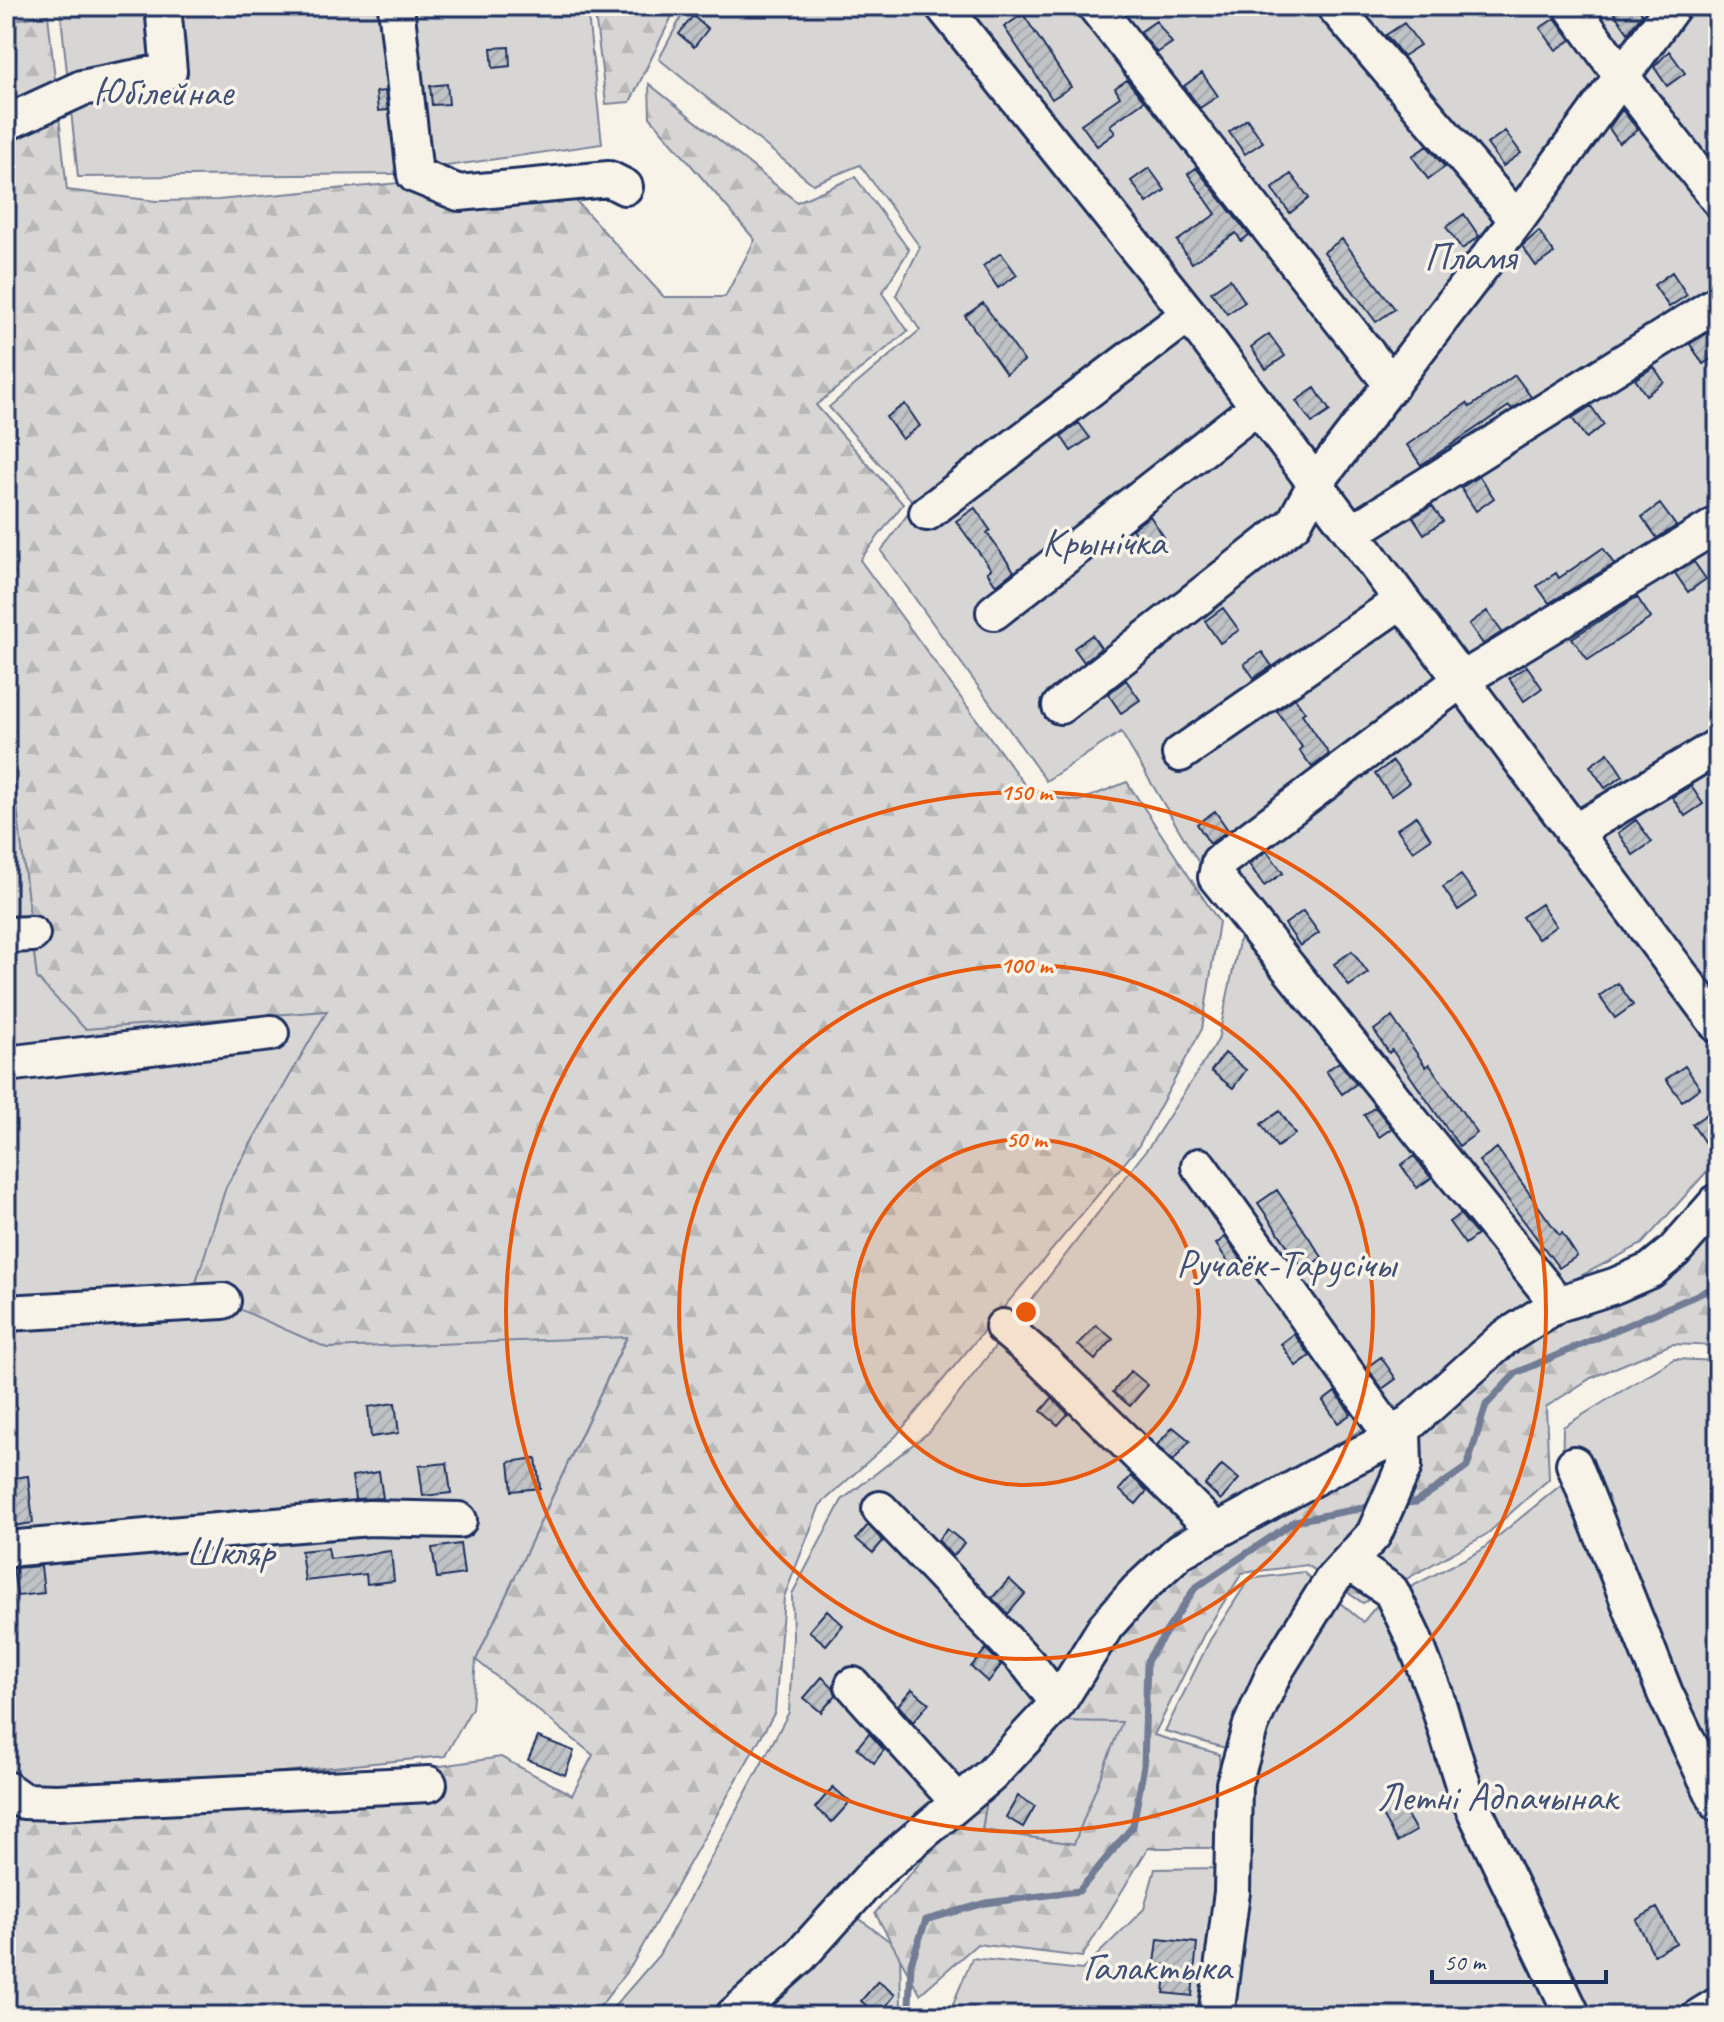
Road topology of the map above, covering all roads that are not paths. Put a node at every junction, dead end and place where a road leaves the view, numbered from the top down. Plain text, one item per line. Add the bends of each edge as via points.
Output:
1 (163, 6) edge
2 (396, 6) edge
3 (943, 6) edge
4 (1095, 6) edge
5 (1334, 6) edge
6 (1571, 6) edge
7 (1673, 6) edge
8 (1623, 78) junction
9 (6, 123) edge
10 (625, 187) dead end
11 (1718, 199) edge
12 (1517, 220) junction
13 (1718, 303) edge
14 (1189, 314) junction
15 (1392, 385) junction
16 (1258, 406) junction
17 (1315, 484) junction
18 (927, 513) dead end
19 (1718, 524) edge
20 (1352, 532) junction
21 (1401, 601) junction
22 (994, 612) dead end
23 (1460, 681) junction
24 (1060, 706) dead end
25 (1718, 746) edge
26 (1180, 754) dead end
27 (1573, 833) junction
28 (1705, 983) edge
29 (1718, 1025) edge
30 (271, 1033) dead end
31 (6, 1064) edge
32 (1199, 1166) dead end
33 (1718, 1201) edge
34 (223, 1301) dead end
35 (1558, 1304) junction
36 (6, 1313) edge
37 (1003, 1327) dead end
38 (1398, 1434) junction
39 (1574, 1464) dead end
40 (880, 1509) dead end
41 (459, 1520) dead end
42 (1215, 1530) junction
43 (6, 1549) edge
44 (1349, 1562) junction
45 (853, 1685) dead end
46 (1058, 1703) junction
47 (429, 1784) dead end
48 (6, 1789) edge
49 (958, 1802) junction
50 (1718, 1804) edge
51 (1718, 2005) edge
52 (733, 2016) edge
53 (1216, 2016) edge
54 (1573, 2016) edge
55 (1700, 2016) edge

1 - 9 street via 169,71 82,88
2 - 10 street via 415,175 459,193 609,179
3 - 14 street
4 - 15 street
5 - 12 street
6 - 8 street
7 - 8 street
8 - 11 street
8 - 12 street
12 - 15 street
13 - 20 street
14 - 16 street
14 - 18 street
15 - 17 street
16 - 17 street
16 - 22 street
17 - 20 street
17 - 24 street via 1294,523
19 - 23 street
20 - 21 street
21 - 23 street
21 - 26 street
23 - 27 street
23 - 35 street via 1219,862 1216,877
25 - 27 street
27 - 28 street
28 - 29 street
30 - 31 street
32 - 38 street
33 - 35 street via 1651,1270
34 - 36 street
35 - 38 street via 1503,1339
37 - 42 street
38 - 42 street
38 - 44 street via 1404,1466 1374,1534
39 - 50 street via 1665,1693
40 - 46 street via 1028,1664
41 - 43 street via 369,1518
42 - 46 street via 1180,1551 1137,1591 1106,1626
44 - 53 street via 1332,1580 1274,1673 1251,1725 1234,1784 1232,1892
44 - 54 street via 1391,1591 1435,1694 1464,1788
45 - 49 street
46 - 49 street via 991,1775
47 - 48 street via 57,1802 23,1801
49 - 52 street via 876,1872 800,1956
51 - 55 street

